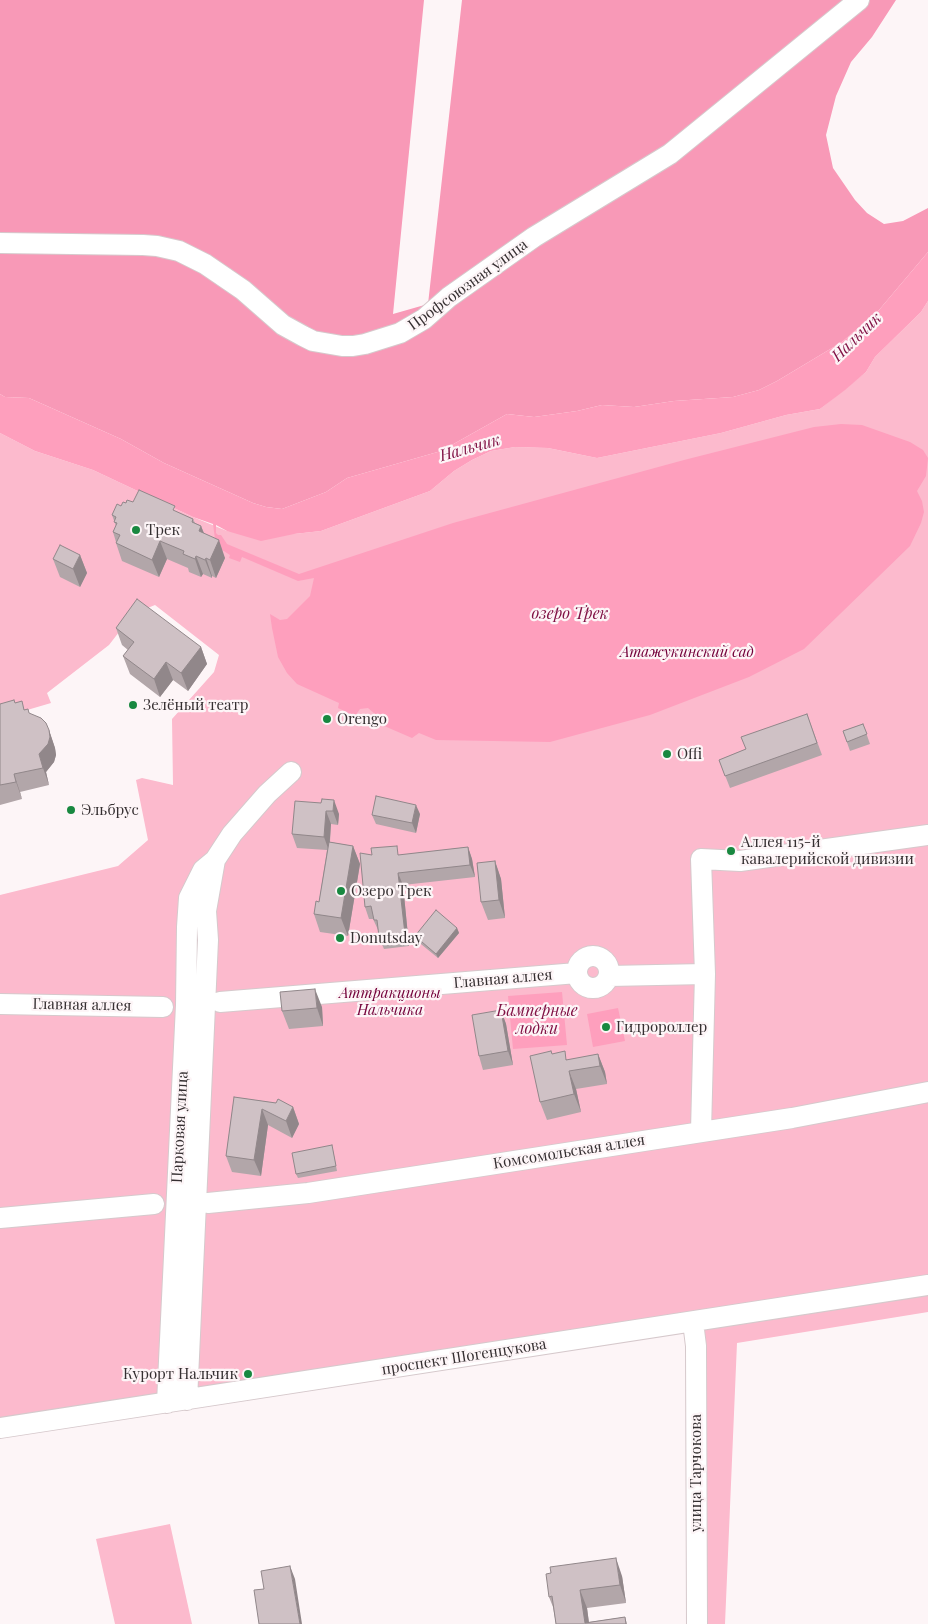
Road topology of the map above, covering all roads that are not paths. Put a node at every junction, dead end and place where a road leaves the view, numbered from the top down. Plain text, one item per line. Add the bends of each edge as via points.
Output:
1 (859, 0) edge
2 (0, 243) edge
3 (291, 772) dead end
4 (928, 835) edge
5 (215, 860) junction
6 (704, 974) junction
7 (220, 1002) dead end
8 (0, 1004) edge
9 (163, 1007) dead end
10 (928, 1092) edge
11 (702, 1131) junction
12 (208, 1203) dead end
13 (154, 1204) dead end
14 (0, 1218) edge
15 (928, 1285) edge
16 (693, 1322) junction
17 (187, 1400) junction
18 (167, 1403) junction
19 (0, 1428) edge
20 (697, 1624) edge

1 - 2 street, Профсоюзная улица via 670,154 534,237 449,297 424,319 400,333 365,344 342,346 313,341 284,325 243,290 205,264 178,251 143,245
3 - 5 street, Парковая улица via 267,794
4 - 6 street via 740,861 701,858
5 - 17 street, Парковая улица via 206,911 208,940
5 - 18 street, Парковая улица via 202,870 189,898
6 - 7 street, Главная аллея via 608,976 602,985 591,988 581,983 576,973
6 - 11 street
8 - 9 street, Главная аллея
10 - 11 street, Комсомольская аллея
11 - 12 street, Комсомольская аллея via 308,1193
13 - 14 street
15 - 16 street, проспект Шогенцукова
16 - 17 street, проспект Шогенцукова
16 - 20 street, улица Тарчокова via 696,1346
17 - 18 street, проспект Шогенцукова
18 - 19 street, проспект Шогенцукова

